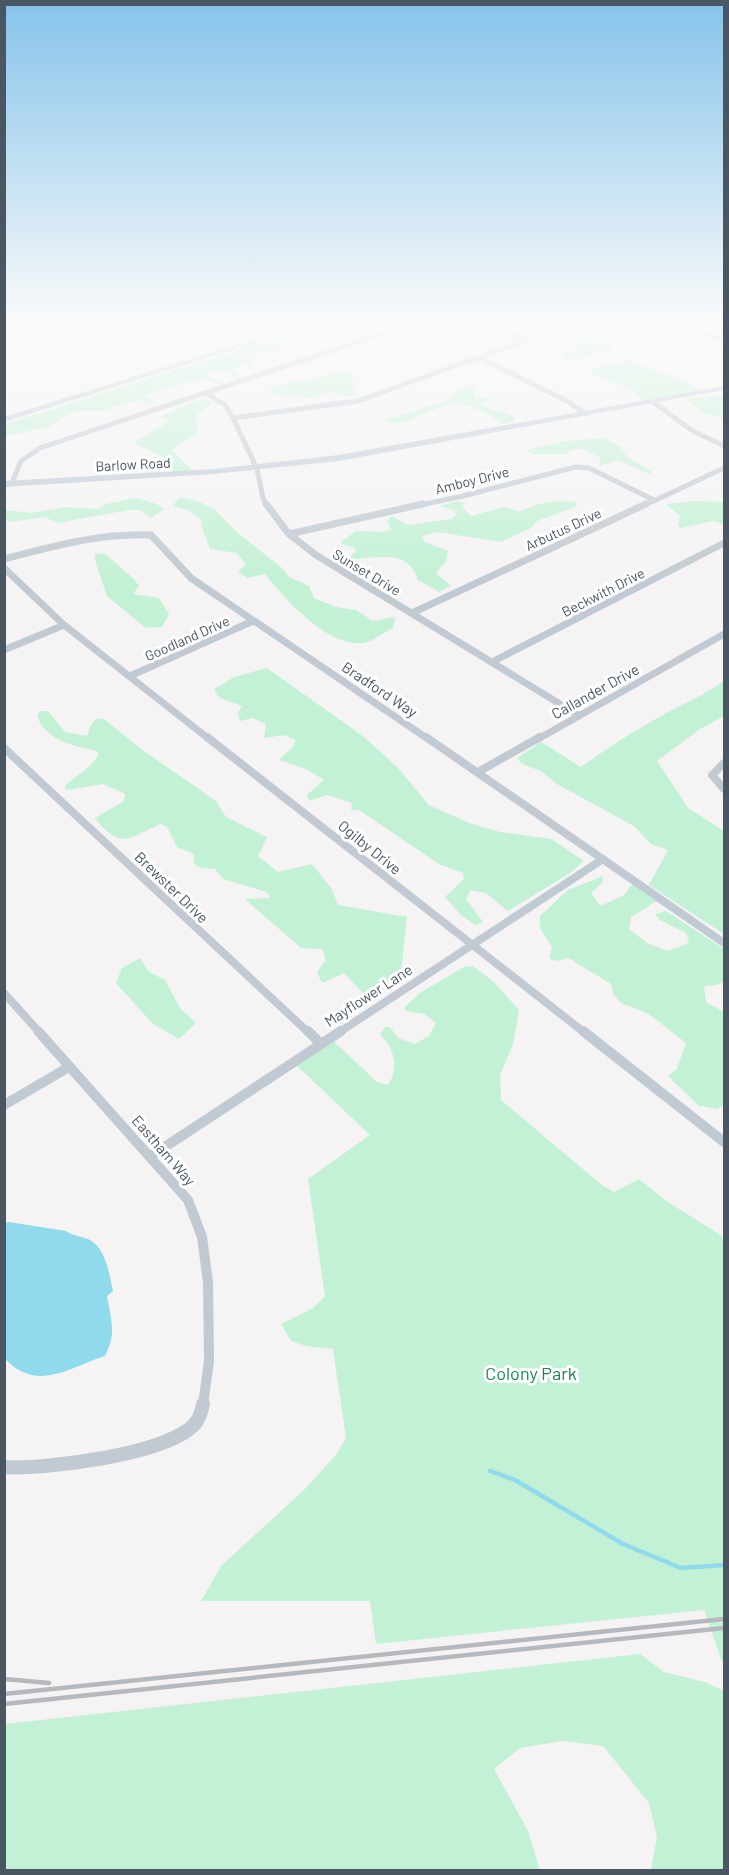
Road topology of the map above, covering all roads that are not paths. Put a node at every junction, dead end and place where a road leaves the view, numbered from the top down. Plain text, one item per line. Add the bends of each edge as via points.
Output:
1 (23, 408) edge
2 (39, 408) edge
3 (160, 408) edge
4 (227, 408) edge
5 (306, 408) edge
6 (579, 408) edge
7 (617, 408) edge
8 (662, 408) edge
9 (4, 414) edge
10 (586, 414) junction
11 (233, 418) junction
12 (4, 420) edge
13 (724, 446) edge
14 (724, 468) edge
15 (257, 469) junction
16 (8, 484) edge
17 (654, 500) junction
18 (289, 534) junction
19 (724, 543) edge
20 (4, 559) edge
21 (4, 568) edge
22 (412, 613) junction
23 (253, 621) junction
24 (64, 625) junction
25 (724, 634) edge
26 (4, 650) edge
27 (492, 662) junction
28 (130, 676) junction
29 (578, 715) junction
30 (4, 748) edge
31 (724, 763) edge
32 (478, 772) junction
33 (723, 788) edge
34 (603, 859) junction
35 (724, 943) edge
36 (472, 945) junction
37 (4, 993) edge
38 (321, 1044) junction
39 (69, 1067) junction
40 (4, 1105) edge
41 (724, 1141) edge
42 (151, 1156) junction
43 (4, 1467) edge

1 - 9 street
2 - 12 street
3 - 16 street via 36,450 23,457
4 - 11 street, Sunset Drive
5 - 11 street
6 - 10 street
7 - 10 street, Barlow Road
8 - 13 street via 693,431
10 - 15 street, Barlow Road
11 - 15 street, Sunset Drive
14 - 17 street, Arbutus Drive
15 - 16 street, Barlow Road
15 - 18 street, Sunset Drive via 263,498
17 - 18 street, Amboy Drive via 589,468 576,467
17 - 22 street, Arbutus Drive
18 - 22 street, Sunset Drive via 316,555
19 - 27 street, Beckwith Drive
20 - 23 street, Bradford Way via 75,540 148,534 190,578
21 - 24 street, Ogilby Drive
22 - 27 street, Sunset Drive
23 - 28 street, Goodland Drive
23 - 32 street, Bradford Way
24 - 26 street
24 - 28 street, Ogilby Drive
25 - 29 street, Callander Drive
27 - 29 street, Sunset Drive
28 - 36 street, Ogilby Drive
29 - 32 street, Callander Drive
30 - 38 street, Brewster Drive
31 - 33 street via 712,776
32 - 34 street, Bradford Way
34 - 35 street, Bradford Way
34 - 36 street, Mayflower Lane
36 - 38 street, Mayflower Lane
36 - 41 street, Ogilby Drive
37 - 39 street, Eastham Way
38 - 42 street, Mayflower Lane
39 - 40 street
39 - 42 street, Eastham Way
42 - 43 street, Eastham Way via 188,1200 203,1241 208,1337 206,1392 196,1422 172,1437 116,1456 68,1466

